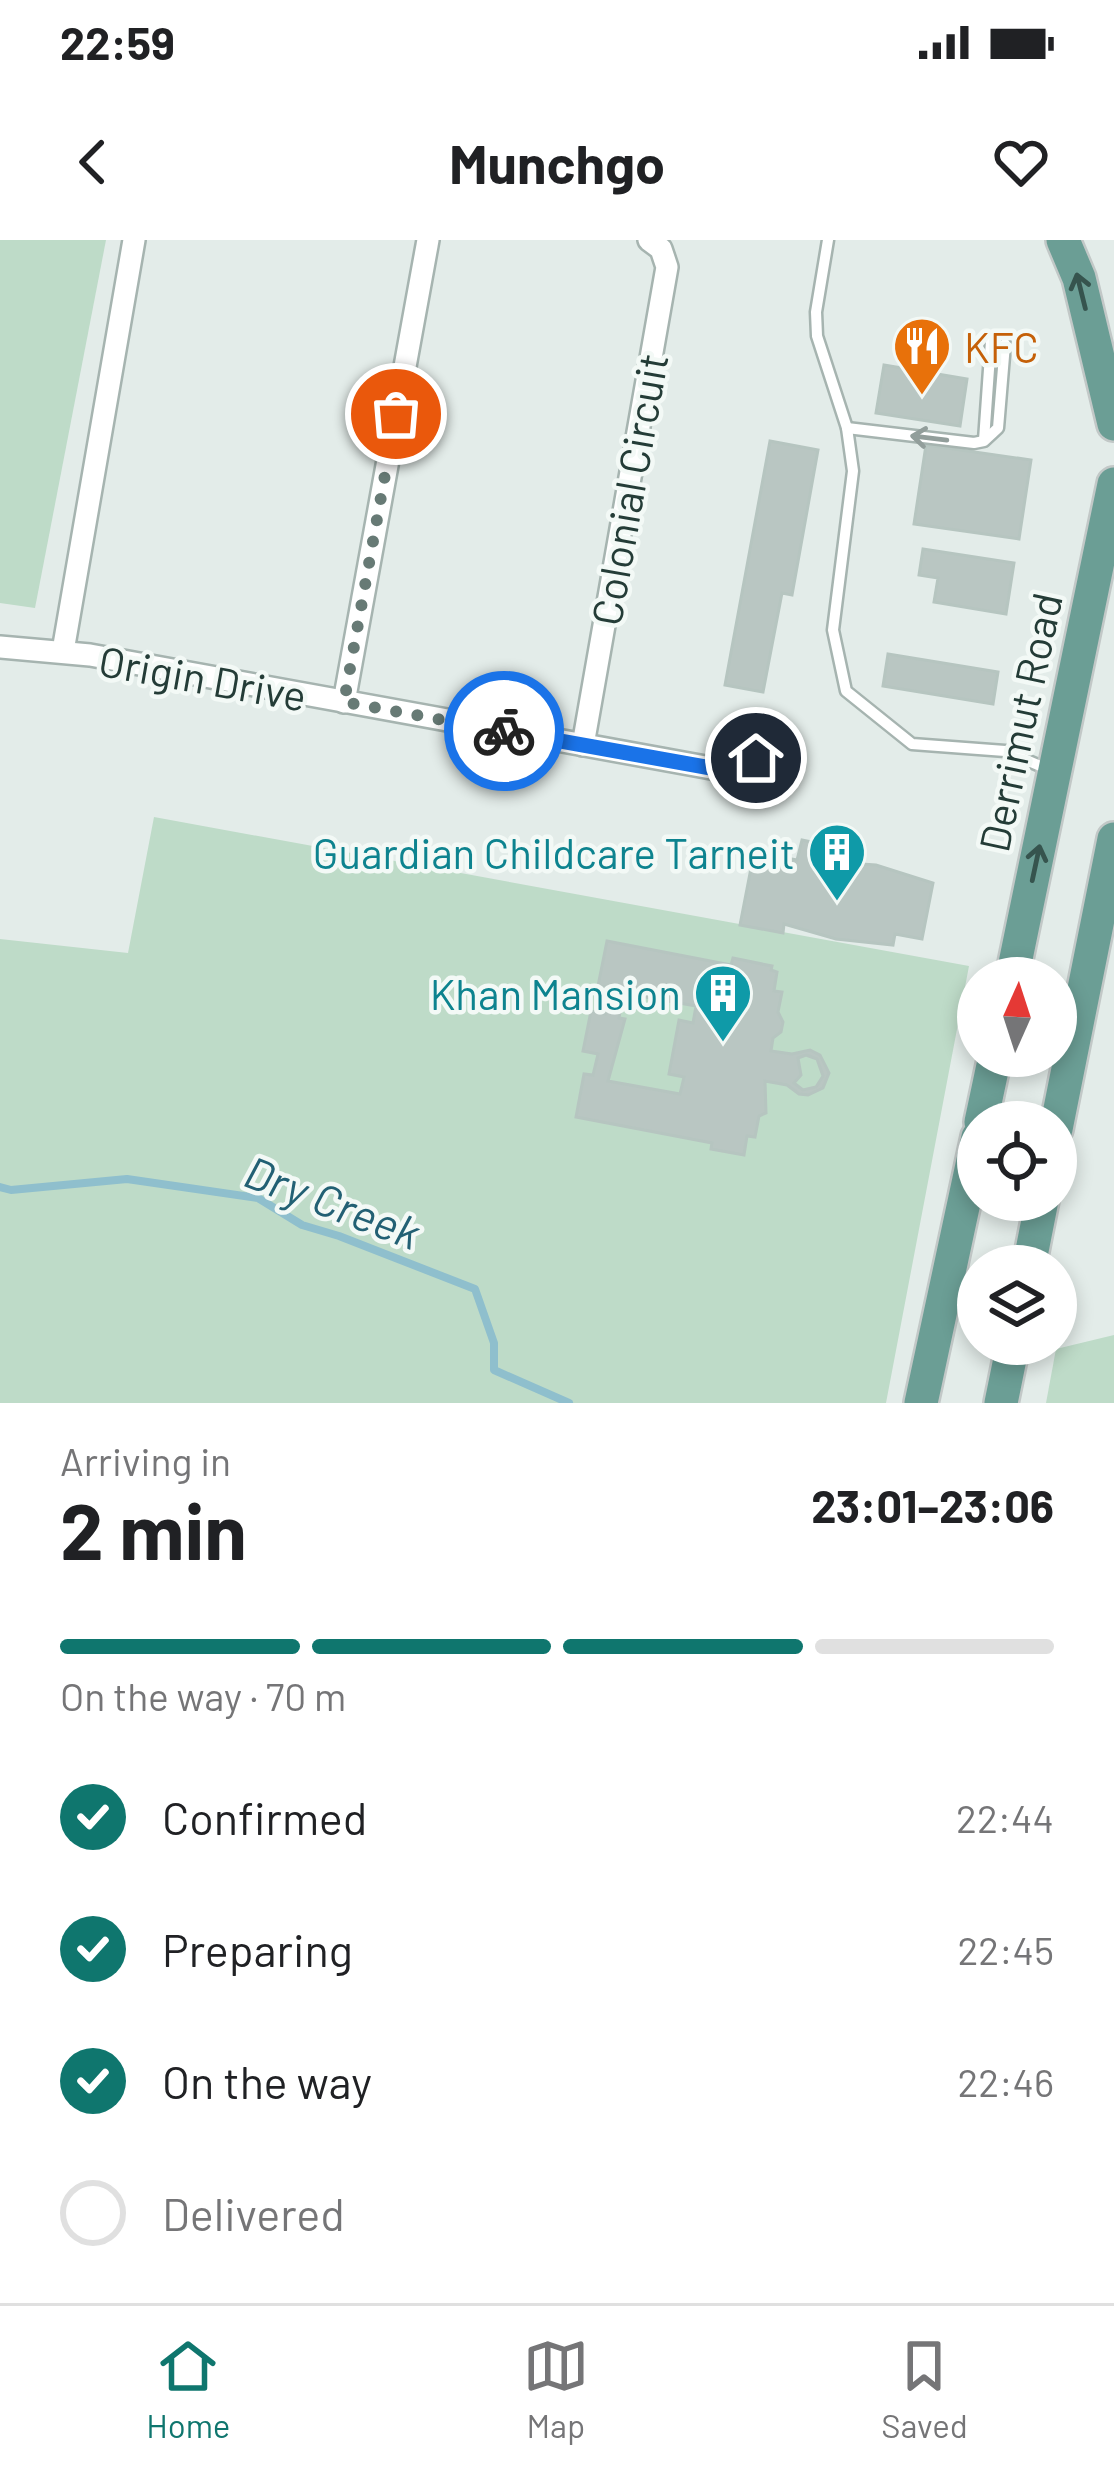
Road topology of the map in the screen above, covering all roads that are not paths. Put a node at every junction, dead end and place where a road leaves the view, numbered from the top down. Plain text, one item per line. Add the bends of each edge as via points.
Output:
1 (134, 240) edge
2 (428, 240) edge
3 (650, 240) edge
4 (828, 240) edge
5 (1063, 240) edge
6 (991, 341) dead end
7 (1005, 344) dead end
8 (1114, 424) edge
9 (847, 428) junction
10 (984, 441) junction
11 (1114, 484) edge
12 (1, 647) edge
13 (63, 651) junction
14 (344, 702) junction
15 (584, 745) junction
16 (756, 758) dead end
17 (1054, 772) junction
18 (1114, 839) edge
19 (1016, 957) edge
20 (1062, 1101) edge
21 (960, 1221) edge
22 (1009, 1365) edge
23 (921, 1403) edge
24 (1001, 1403) edge

1 - 13 street
2 - 14 street
3 - 15 street, Colonial Circuit via 667,267
4 - 9 lane via 817,336
8 -> 5 main road
6 - 10 lane
7 - 10 lane via 998,428
10 -> 9 lane
9 - 17 lane via 853,471 833,630 846,691 912,744 1005,751
11 - 17 main road, Derrimut Road
12 - 13 street, Origin Drive
13 - 14 street, Origin Drive
14 - 15 street, Origin Drive
15 - 16 street, Origin Drive via 722,770
19 -> 17 main road, Derrimut Road
18 - 20 main road
21 - 23 main road
22 - 24 main road

